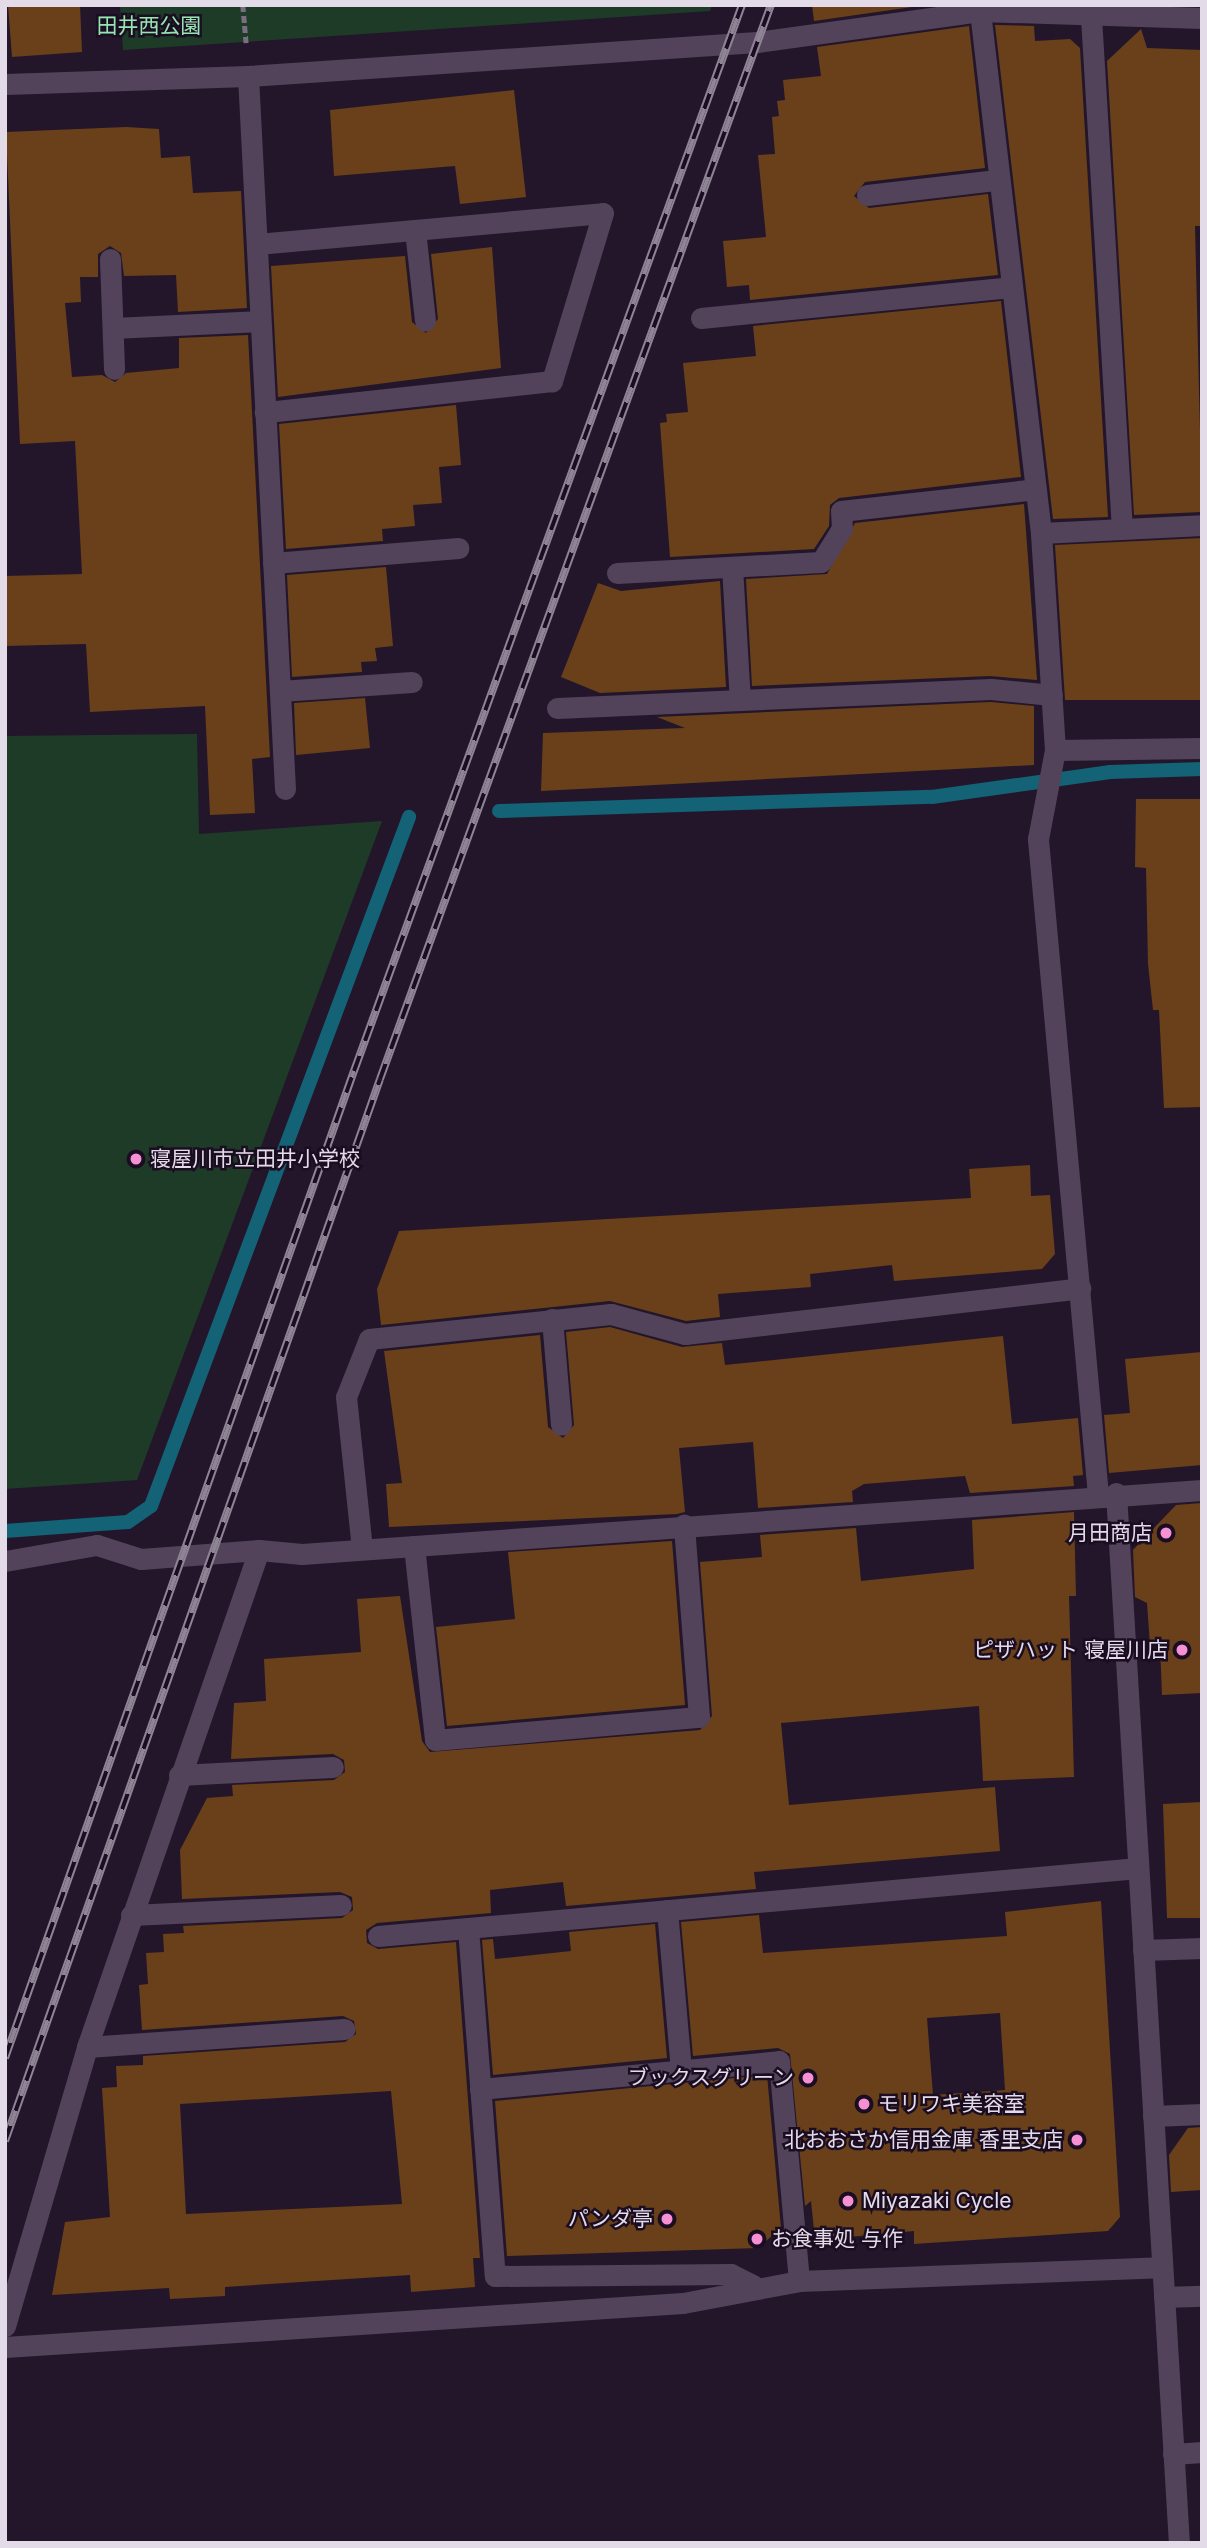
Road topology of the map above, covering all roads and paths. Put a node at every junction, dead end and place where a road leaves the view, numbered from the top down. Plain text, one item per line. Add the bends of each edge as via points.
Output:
1 (980, 11) junction
2 (917, 12) edge
3 (1104, 14) edge
4 (1202, 18) edge
5 (248, 76) junction
6 (5, 84) edge
7 (997, 180) junction
8 (867, 195) dead end
9 (415, 230) junction
10 (257, 244) junction
11 (110, 259) dead end
12 (1010, 287) junction
13 (701, 318) dead end
14 (425, 320) dead end
15 (260, 321) junction
16 (113, 328) junction
17 (114, 369) dead end
18 (265, 412) junction
19 (1036, 489) junction
20 (1202, 525) edge
21 (1122, 529) junction
22 (1041, 533) junction
23 (458, 548) dead end
24 (273, 563) junction
25 (732, 567) junction
26 (617, 573) dead end
27 (412, 682) dead end
28 (280, 691) junction
29 (1052, 695) junction
30 (740, 700) junction
31 (557, 708) dead end
32 (1202, 748) edge
33 (1053, 760) junction
34 (285, 789) dead end
35 (1080, 1288) junction
36 (552, 1319) junction
37 (561, 1425) dead end
38 (1202, 1490) edge
39 (1107, 1494) junction
40 (684, 1525) junction
41 (414, 1546) junction
42 (362, 1549) junction
43 (259, 1550) junction
44 (5, 1561) edge
45 (333, 1767) dead end
46 (179, 1775) junction
47 (1138, 1868) junction
48 (341, 1905) dead end
49 (667, 1910) junction
50 (131, 1915) junction
51 (468, 1928) junction
52 (378, 1936) dead end
53 (1202, 1948) edge
54 (1143, 1950) junction
55 (344, 2029) dead end
56 (87, 2047) junction
57 (681, 2070) junction
58 (480, 2089) junction
59 (1202, 2114) edge
60 (1153, 2116) junction
61 (1160, 2267) junction
62 (799, 2281) junction
63 (753, 2285) junction
64 (1202, 2296) edge
65 (1164, 2297) junction
66 (5, 2326) edge
67 (5, 2347) edge
68 (1202, 2452) edge
69 (1173, 2454) junction
70 (1179, 2543) edge

1 - 2 street
1 - 3 street
1 - 7 street
2 - 5 street via 757,42
3 - 4 street
3 - 21 street
5 - 6 street
5 - 10 street
7 - 8 street
7 - 12 street
9 - 10 street
9 - 14 street
9 - 18 street via 603,213 552,381
10 - 15 street
11 - 16 street
12 - 13 street
12 - 19 street
15 - 16 street
15 - 18 street
16 - 17 street
18 - 24 street
19 - 22 street
19 - 25 street via 841,511 842,529 821,562
20 - 21 street
21 - 22 street
22 - 29 street
23 - 24 street
24 - 28 street
25 - 26 street
25 - 30 street
27 - 28 street
28 - 34 street
29 - 30 street via 991,689
29 - 33 street
30 - 31 street
32 - 33 street
33 - 35 street via 1038,839
35 - 36 street via 685,1334 611,1314
35 - 39 street
36 - 37 street
36 - 42 street via 369,1339 346,1397
38 - 39 street
39 - 40 street
39 - 47 street
40 - 41 street
40 - 41 street via 699,1717 435,1740
41 - 42 street
42 - 43 street
43 - 44 street via 141,1559 97,1545
43 - 46 street
45 - 46 street
46 - 50 street
47 - 49 street
47 - 54 street
48 - 50 street
49 - 51 street
49 - 57 street
50 - 56 street
51 - 52 street
51 - 58 street
53 - 54 street
54 - 60 street
55 - 56 street
56 - 66 street
57 - 58 street
57 - 62 street via 779,2061
58 - 63 street via 495,2276 731,2274
59 - 60 street
60 - 61 street
61 - 62 street
61 - 65 street
62 - 63 street
63 - 67 street via 683,2303
64 - 65 street
65 - 69 street
68 - 69 street
69 - 70 street

